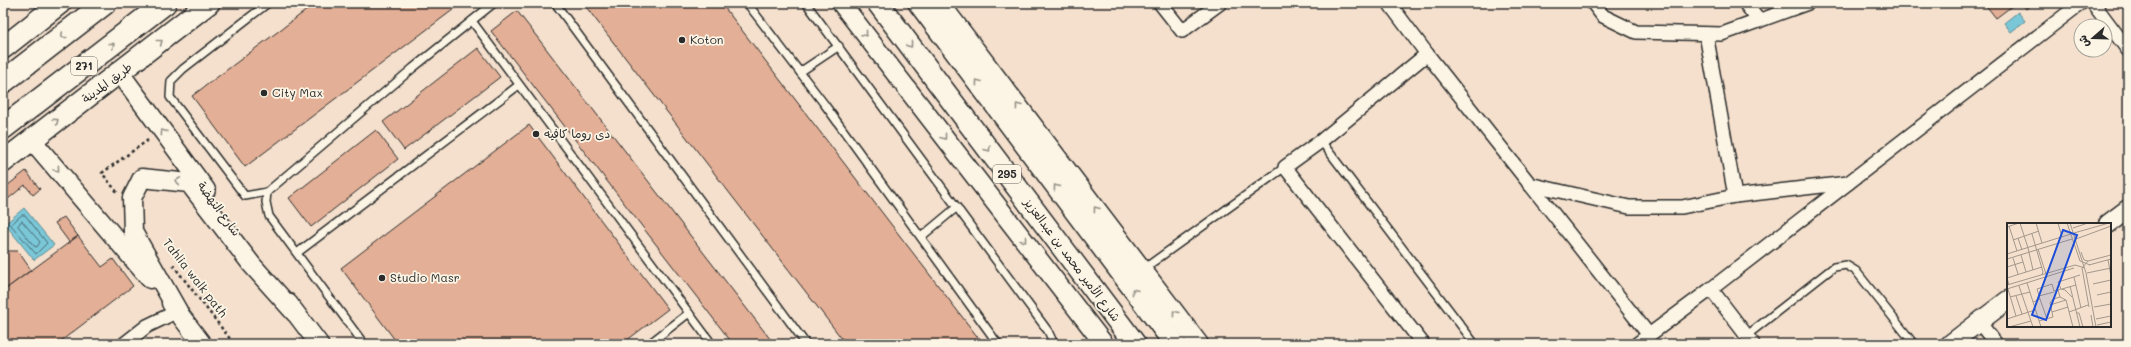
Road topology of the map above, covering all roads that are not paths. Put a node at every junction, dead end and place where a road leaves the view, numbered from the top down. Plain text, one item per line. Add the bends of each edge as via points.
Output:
1 (60, 3) edge
2 (105, 3) edge
3 (165, 3) edge
4 (209, 3) edge
5 (268, 3) edge
6 (494, 3) edge
7 (555, 3) edge
8 (747, 3) edge
9 (806, 3) edge
10 (841, 3) edge
11 (878, 3) edge
12 (919, 3) edge
13 (940, 3) edge
14 (1160, 3) edge
15 (1220, 3) edge
16 (1390, 3) edge
17 (1593, 3) edge
18 (1745, 3) edge
19 (1808, 3) edge
20 (2081, 3) edge
21 (2093, 3) edge
22 (472, 21) junction
23 (1759, 21) junction
24 (1706, 34) junction
25 (839, 46) junction
26 (3, 48) edge
27 (2128, 50) edge
28 (1426, 54) junction
29 (800, 72) junction
30 (120, 73) junction
31 (3, 82) edge
32 (519, 85) junction
33 (3, 128) edge
34 (32, 139) junction
35 (1321, 141) junction
36 (3, 162) edge
37 (1285, 167) junction
38 (1848, 183) junction
39 (1529, 184) junction
40 (267, 192) junction
41 (1735, 196) junction
42 (957, 207) junction
43 (2128, 209) edge
44 (2109, 223) edge
45 (920, 237) junction
46 (296, 253) junction
47 (1142, 270) junction
48 (1710, 289) junction
49 (2007, 301) edge
50 (178, 311) junction
51 (295, 313) junction
52 (689, 313) junction
53 (1979, 322) junction
54 (1649, 335) junction
55 (1749, 340) edge
56 (124, 344) edge
57 (202, 344) edge
58 (319, 344) edge
59 (364, 344) edge
60 (649, 344) edge
61 (712, 344) edge
62 (806, 344) edge
63 (998, 344) edge
64 (1054, 344) edge
65 (1104, 344) edge
66 (1135, 344) edge
67 (1175, 344) edge
68 (1199, 344) edge
69 (1423, 344) edge
70 (1475, 344) edge
71 (1637, 344) edge
72 (1914, 344) edge
73 (1950, 344) edge
74 (1996, 344) edge

1 - 26 main road
2 -> 31 highway
33 -> 3 highway, 271
30 -> 4 main road, طريق المدينة
5 - 40 lane via 183,69 171,81 170,97 245,196
6 - 22 lane
7 - 62 lane
8 - 29 lane
9 - 25 lane
10 -> 65 street
11 -> 66 main road, شارع الأمير محمد بن عبدالعزيز / 295
67 -> 12 main road, 295
47 -> 13 street
14 - 15 street via 1182,31
16 - 28 street
17 - 24 street via 1603,16 1636,32
18 - 23 street
19 - 23 street
20 - 38 street
21 - 27 street
22 - 32 lane
22 - 40 lane
23 - 24 street via 1722,34
24 - 41 street
25 - 29 lane
25 - 42 lane
28 - 35 street
28 - 39 street
29 - 45 lane
34 -> 30 main road, طريق المدينة
51 -> 30 street, شارع النهضة
32 - 46 lane
32 - 52 lane
34 - 36 main road, طريق المدينة
34 -> 50 street
35 - 37 street
35 - 70 lane
37 - 47 lane
37 - 69 street
38 - 41 street
38 - 48 street
39 - 41 street via 1629,207 1682,208
39 - 54 street
40 - 46 lane via 269,216
42 - 45 lane
42 - 64 lane via 1048,332
43 - 44 street
45 - 63 lane
46 - 59 lane
68 -> 47 street
48 - 54 street
48 - 55 street
49 - 53 street
51 -> 50 street via 252,265 189,183 142,178 132,198 133,232
50 - 56 street via 147,326
50 - 57 street
51 - 58 street, شارع النهضة
52 - 60 lane
52 - 61 lane
53 - 73 street
53 - 74 street
54 - 71 street
55 - 72 lane via 1834,266 1846,265 1856,271

